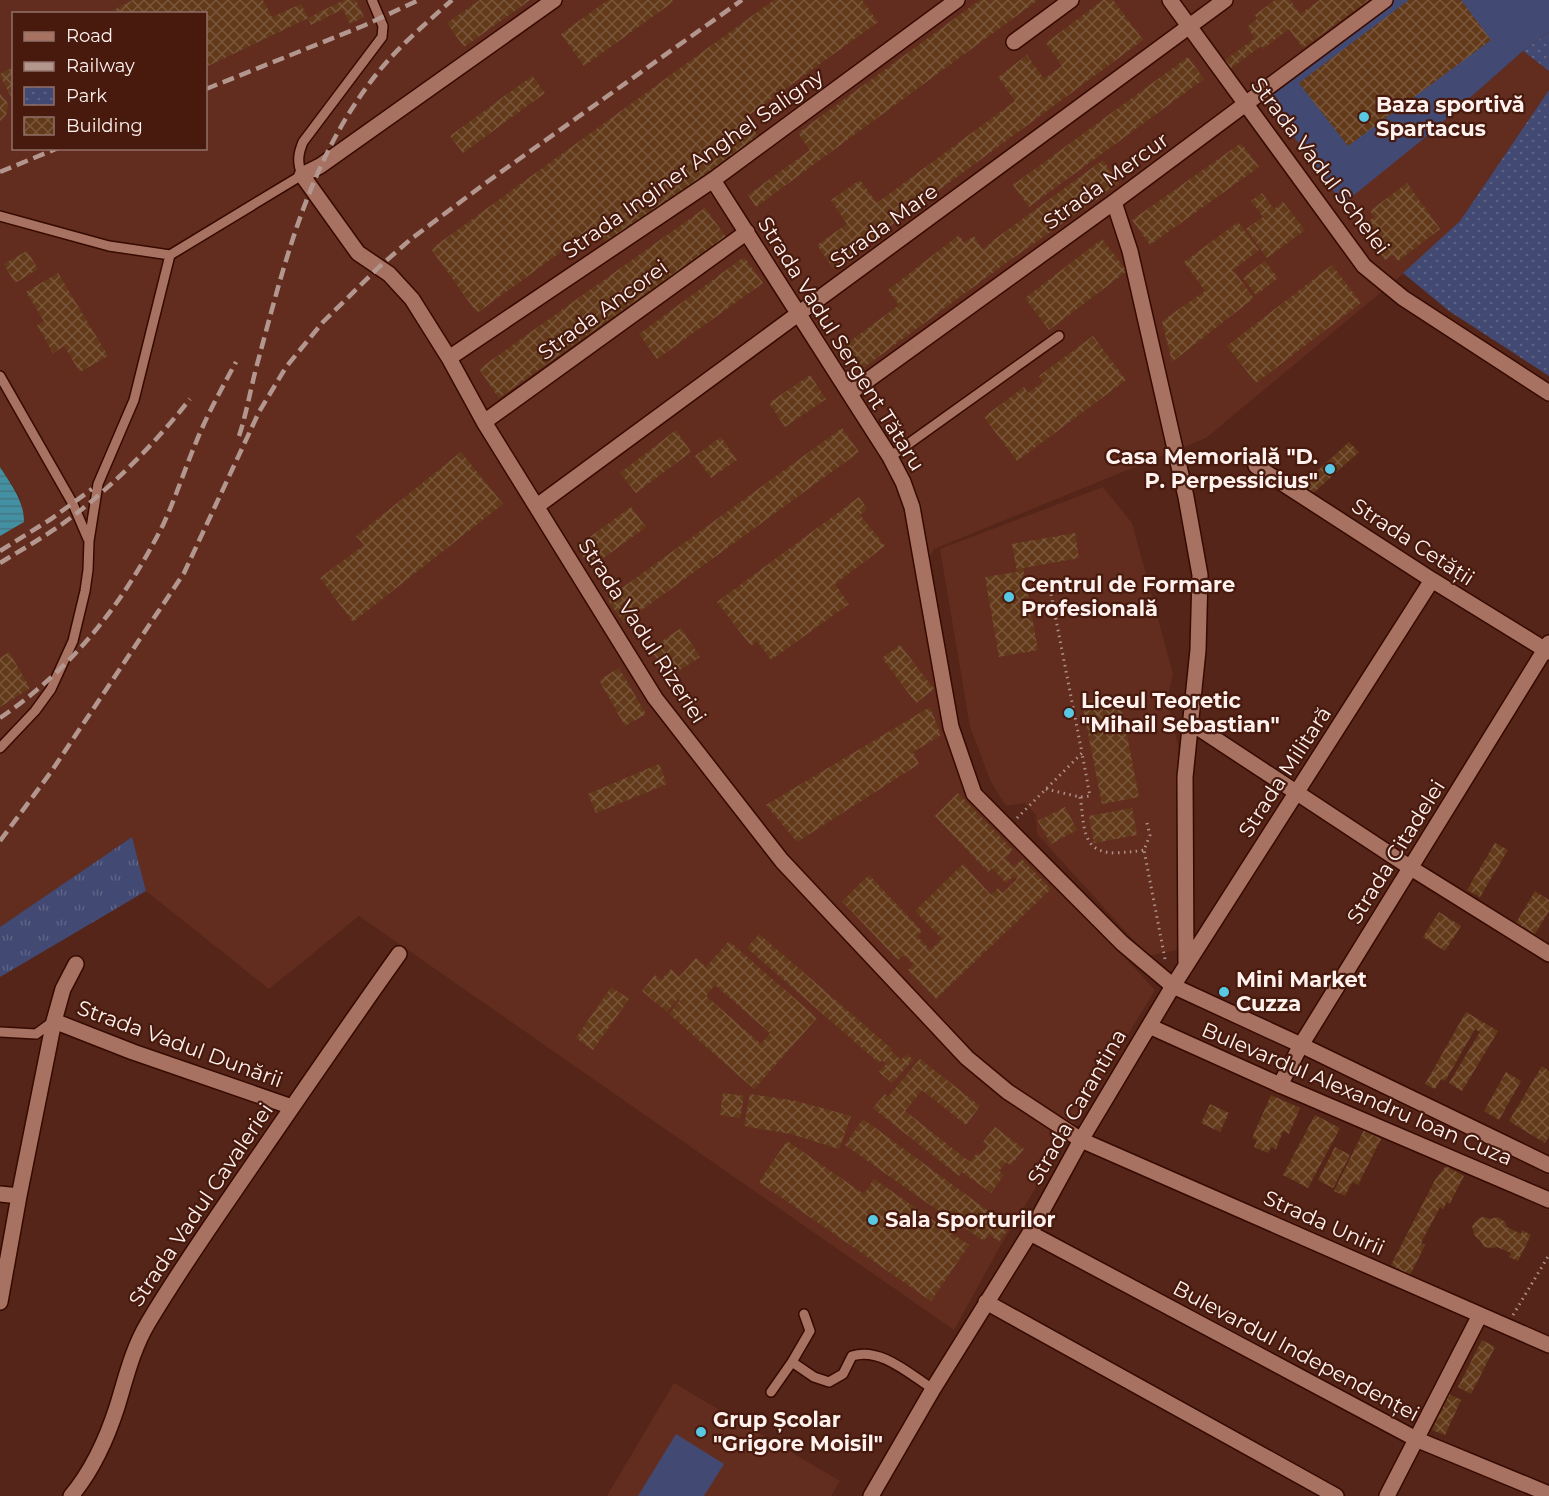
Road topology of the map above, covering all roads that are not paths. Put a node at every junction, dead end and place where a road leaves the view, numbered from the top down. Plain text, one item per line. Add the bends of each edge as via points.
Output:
1 (372, 0) edge
2 (554, 0) edge
3 (957, 0) edge
4 (1071, 0) edge
5 (1170, 0) edge
6 (1225, 0) edge
7 (1385, 0) edge
8 (1190, 28) junction
9 (1014, 42) dead end
10 (1246, 104) junction
11 (302, 175) junction
12 (713, 180) junction
13 (1114, 202) junction
14 (0, 216) edge
15 (747, 232) junction
16 (170, 255) junction
17 (798, 314) junction
18 (1059, 336) dead end
19 (449, 358) junction
20 (0, 376) edge
21 (850, 393) junction
22 (1549, 393) edge
23 (484, 422) junction
24 (890, 457) junction
25 (1256, 466) dead end
26 (537, 506) junction
27 (89, 541) junction
28 (1432, 580) junction
29 (1548, 648) edge
30 (1191, 723) junction
31 (0, 748) edge
32 (1297, 794) junction
33 (1411, 868) junction
34 (399, 954) dead end
35 (1549, 954) edge
36 (76, 964) dead end
37 (1186, 965) junction
38 (1173, 986) junction
39 (54, 1021) junction
40 (1149, 1026) junction
41 (0, 1032) edge
42 (1301, 1045) junction
43 (1280, 1085) junction
44 (292, 1107) junction
45 (1081, 1140) junction
46 (1549, 1165) edge
47 (0, 1194) edge
48 (1547, 1195) edge
49 (19, 1196) junction
50 (1030, 1233) junction
51 (0, 1302) edge
52 (986, 1302) junction
53 (804, 1314) dead end
54 (1480, 1315) junction
55 (1549, 1345) edge
56 (792, 1362) junction
57 (933, 1389) junction
58 (771, 1392) dead end
59 (1418, 1440) junction
60 (1549, 1494) edge
61 (875, 1495) edge
62 (71, 1496) edge
63 (1336, 1496) edge
64 (1388, 1496) edge

1 - 11 lane via 382,37 303,142 298,152
2 - 11 street
3 - 12 street, Strada Inginer Anghel Saligny
4 - 9 street
5 - 8 street, Strada Vadul Schelei
6 - 8 street, Strada Mare
7 - 10 street, Strada Mercur
8 - 10 street, Strada Vadul Schelei
8 - 17 street, Strada Mare
10 - 13 street, Strada Mercur
10 - 22 street, Strada Vadul Schelei via 1364,266 1403,298
11 - 16 lane
11 - 19 street, Strada Vadul Rizeriei via 358,253 389,274 412,299
12 - 15 street, Strada Vadul Sergent Tătaru
12 - 19 street, Strada Inginer Anghel Saligny
13 - 21 street, Strada Mercur
13 - 30 street via 1130,251 1200,575
14 - 16 lane via 109,246
15 - 17 street, Strada Vadul Sergent Tătaru
15 - 23 street, Strada Ancorei
16 - 27 lane via 134,400 98,484
17 - 21 street, Strada Vadul Sergent Tătaru
17 - 26 street, Strada Mare
18 - 24 lane
19 - 23 street, Strada Vadul Rizeriei
20 - 27 lane via 73,504
21 - 24 street, Strada Vadul Sergent Tătaru
23 - 26 street, Strada Vadul Rizeriei
24 - 38 street, Strada Vadul Sergent Tătaru via 912,507 951,727 974,794 1122,943
25 - 28 street, Strada Cetății
26 - 45 street, Strada Vadul Rizeriei via 655,698 782,861 967,1058 1008,1092
27 - 31 lane via 82,608 61,669 35,711
28 - 29 street, Strada Cetății
28 - 32 street, Strada Militară
29 - 33 street, Strada Citadelei
30 - 32 street
30 - 37 street via 1185,777
32 - 33 street
32 - 37 street, Strada Militară
33 - 35 street
33 - 42 street, Strada Citadelei
34 - 44 street, Strada Vadul Cavaleriei
36 - 39 street via 63,989
37 - 38 street, Strada Militară
38 - 40 street, Strada Carantina
38 - 42 street, Bulevardul Alexandru Ioan Cuza
39 - 41 lane via 36,1034
39 - 44 street, Strada Vadul Dunării
39 - 49 street
40 - 43 street, Bulevardul Alexandru Ioan Cuza
40 - 45 street, Strada Carantina
42 - 43 street, Strada Citadelei
42 - 46 street, Bulevardul Alexandru Ioan Cuza
43 - 48 street, Bulevardul Alexandru Ioan Cuza
44 - 62 street, Strada Vadul Cavaleriei via 147,1324 134,1348 117,1407 95,1461
45 - 50 street, Strada Carantina
45 - 54 street, Strada Unirii
47 - 49 street
49 - 51 street
50 - 52 street, Strada Carantina
50 - 59 street, Bulevardul Independenței
52 - 57 street, Strada Carantina
52 - 63 street
53 - 56 lane via 810,1331
54 - 55 street, Strada Unirii
54 - 59 street
56 - 57 lane via 828,1382 843,1374 852,1356 872,1354
56 - 58 lane
57 - 61 street, Strada Carantina
59 - 60 street, Bulevardul Independenței
59 - 64 street

